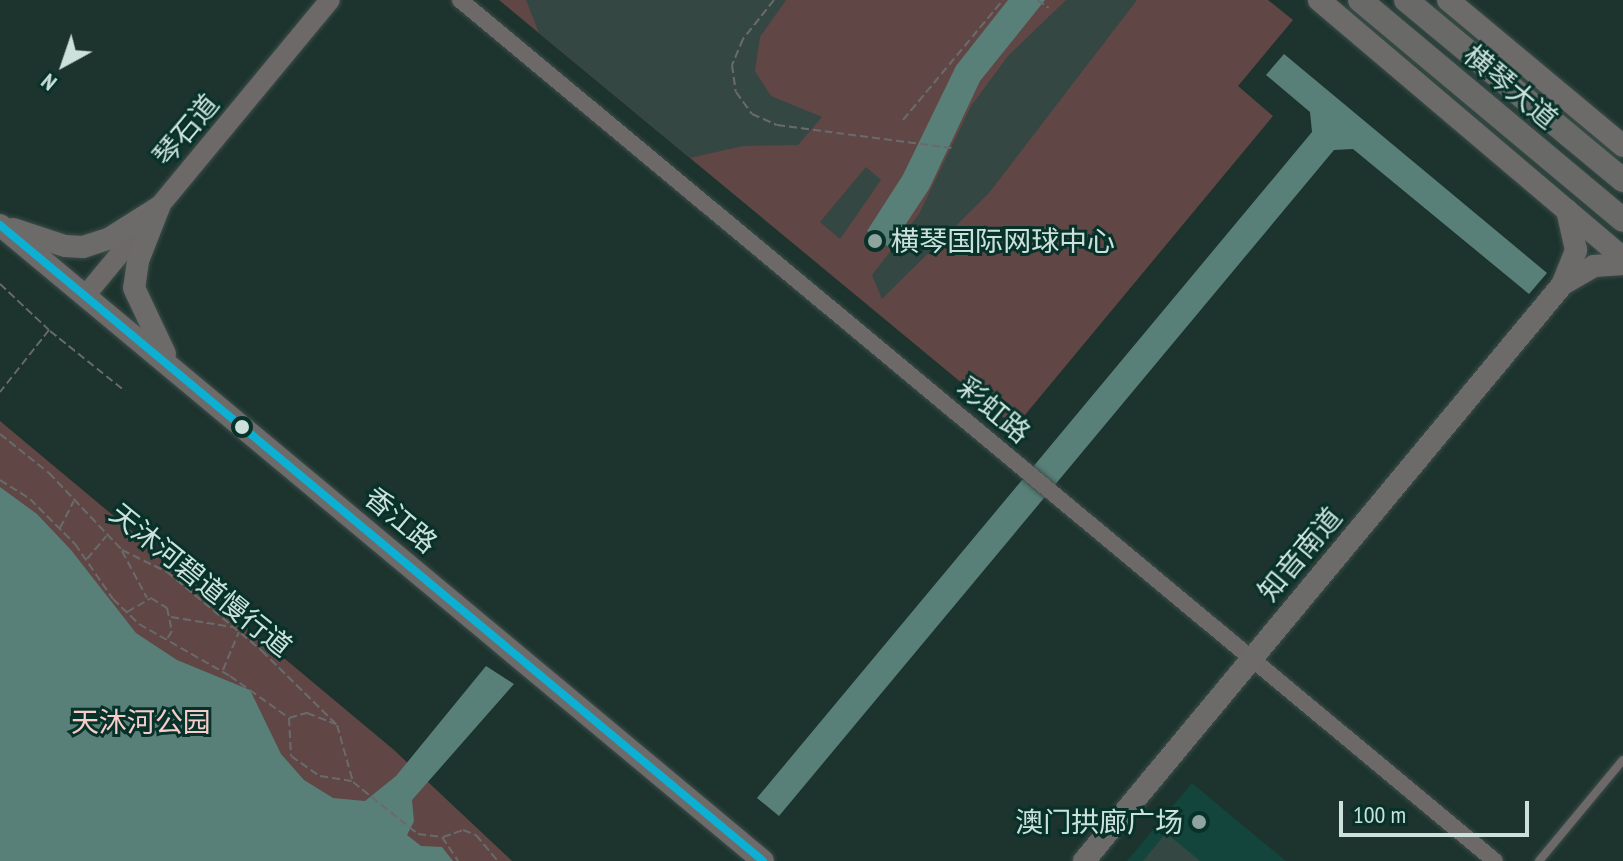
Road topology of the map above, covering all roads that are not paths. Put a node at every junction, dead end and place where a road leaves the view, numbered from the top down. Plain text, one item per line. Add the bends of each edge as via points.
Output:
1 (330, 0) edge
2 (460, 0) edge
3 (1319, 0) edge
4 (1360, 0) edge
5 (1406, 0) edge
6 (1448, 0) edge
7 (1623, 146) edge
8 (1623, 180) edge
9 (159, 207) junction
10 (1567, 210) junction
11 (1623, 220) edge
12 (0, 224) edge
13 (1623, 261) edge
14 (1562, 285) junction
15 (85, 296) junction
16 (174, 370) junction
17 (1252, 659) junction
18 (1623, 760) edge
19 (763, 861) edge
20 (1084, 861) edge
21 (1495, 861) edge
22 (1539, 861) edge

1 - 9 street, 琴石道
2 - 17 street, 彩虹路
3 - 10 main road
4 - 11 main road, 横琴大道
5 - 8 main road, 横琴大道
6 - 7 main road
9 - 12 main road via 110,238 83,247
9 - 15 street, 琴石道
9 - 16 main road via 135,270 134,288 142,316
10 - 13 main road
10 - 14 main road via 1576,250
12 - 15 main road, 香江路
13 - 14 main road via 1585,269
14 - 17 main road, 知音南道
15 - 16 main road, 香江路
16 - 19 main road, 香江路
17 - 20 main road, 知音南道
17 - 21 street, 彩虹路
18 - 22 lane

